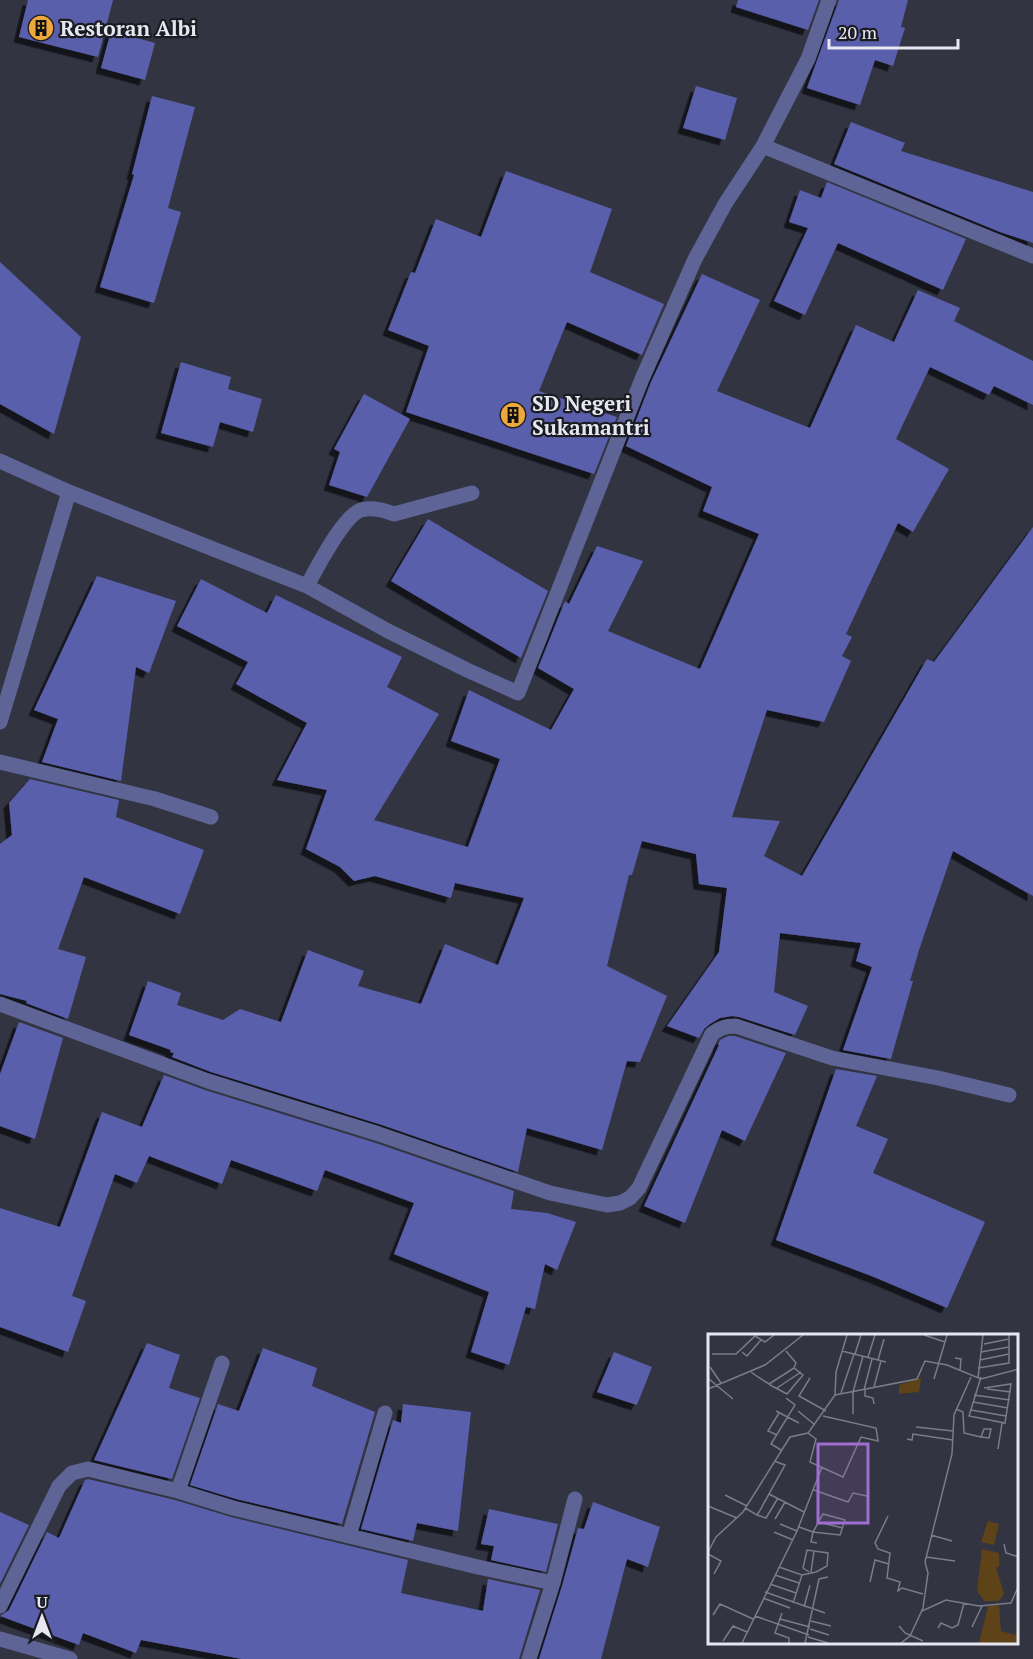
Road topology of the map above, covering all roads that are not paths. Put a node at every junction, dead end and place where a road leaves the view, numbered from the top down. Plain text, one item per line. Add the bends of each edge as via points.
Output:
1 (829, 0) edge
2 (763, 146) junction
3 (1033, 256) edge
4 (0, 461) edge
5 (69, 492) junction
6 (472, 493) dead end
7 (307, 586) junction
8 (0, 722) edge
9 (0, 762) edge
10 (211, 817) dead end
11 (0, 1004) edge
12 (1010, 1095) dead end
13 (222, 1363) dead end
14 (385, 1413) dead end
15 (178, 1491) junction
16 (575, 1499) dead end
17 (350, 1536) junction
18 (553, 1583) junction
19 (0, 1606) edge
20 (0, 1639) edge
21 (70, 1659) edge
22 (529, 1659) edge

1 - 2 street via 808,59
2 - 3 street
2 - 7 street via 695,259 642,379 518,693 388,631
4 - 5 street
5 - 7 street
5 - 8 street
6 - 7 street via 394,514 381,509 359,511 338,534
9 - 10 street via 155,799
11 - 12 street via 208,1081 550,1193 607,1205 630,1198 639,1188 712,1034 719,1028 736,1026 832,1058
13 - 15 street
14 - 17 street
15 - 17 street
15 - 19 street via 88,1469 72,1473 59,1486
16 - 18 street
17 - 18 street
18 - 22 street
20 - 21 street

